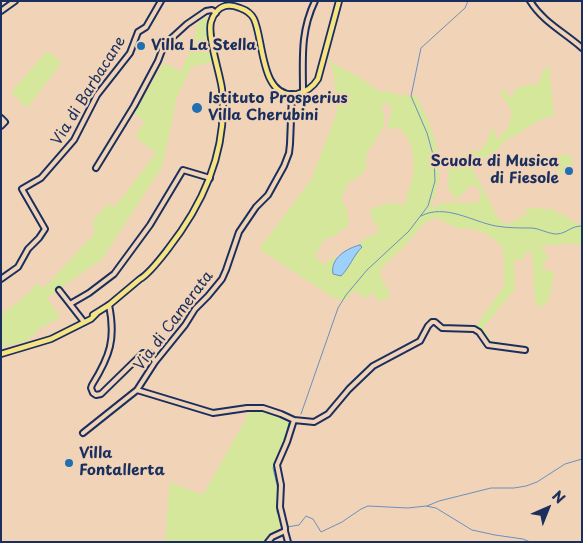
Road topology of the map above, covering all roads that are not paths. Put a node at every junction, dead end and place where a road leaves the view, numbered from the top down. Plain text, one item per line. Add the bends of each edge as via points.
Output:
1 (15, 1) edge
2 (162, 1) edge
3 (315, 1) edge
4 (339, 1) edge
5 (530, 1) edge
6 (1, 11) edge
7 (216, 13) junction
8 (582, 48) edge
9 (303, 92) junction
10 (292, 94) junction
11 (1, 118) edge
12 (1, 126) edge
13 (96, 168) dead end
14 (210, 178) junction
15 (1, 279) edge
16 (59, 290) dead end
17 (70, 304) junction
18 (109, 305) junction
19 (104, 309) junction
20 (111, 316) junction
21 (86, 320) junction
22 (525, 350) dead end
23 (1, 354) edge
24 (155, 362) junction
25 (137, 390) junction
26 (294, 420) junction
27 (83, 433) dead end
28 (285, 531) junction
29 (268, 542) edge
30 (288, 542) edge

1 - 6 street
2 - 15 street, Via di Barbacane via 146,27 138,32 130,53 97,95 74,140 41,178 22,189 45,229 18,267
3 - 9 street via 306,21 302,42
4 - 9 main road via 320,73 315,84
5 - 8 street via 540,15
7 - 10 main road via 222,7 235,6 251,15 269,78 279,90
7 - 13 street via 206,11 164,45 134,106
7 - 14 main road via 210,27 220,77 223,115 221,139
9 - 10 main road
10 - 24 street, Via di Camerata via 290,144 284,166 268,195 239,232 222,279
11 - 12 street via 5,123
14 - 17 street via 183,170 150,225 114,274
14 - 18 main road via 182,230 149,270
16 - 17 street
17 - 21 street
18 - 19 main road
18 - 20 street
19 - 20 street
19 - 21 main road
20 - 24 street via 112,343 92,385 93,393 101,394 143,353 150,353
21 - 23 main road via 40,343
22 - 26 street via 488,345 474,329 442,328 432,322 420,341 367,371 324,418 314,422
24 - 25 street, Via di Camerata
25 - 26 street via 213,413 264,408
25 - 27 street, Via di Camerata
26 - 28 street via 277,465
28 - 29 street
28 - 30 street

